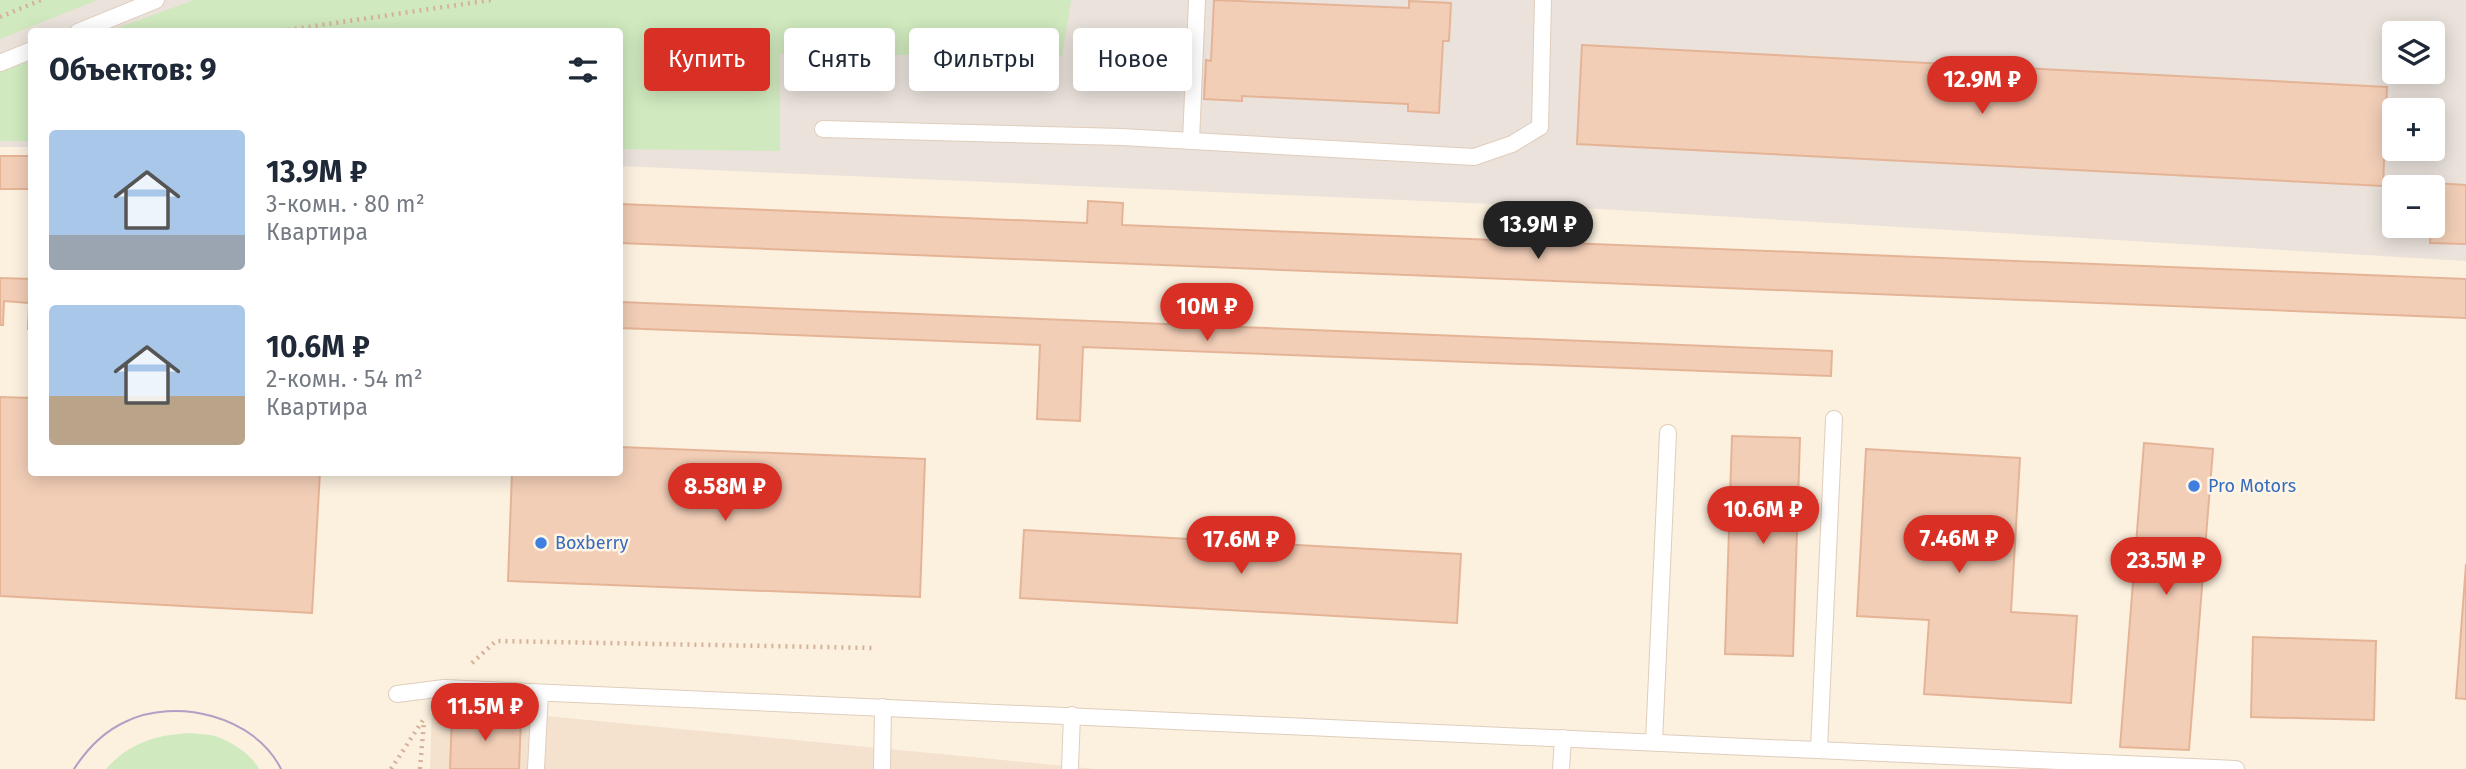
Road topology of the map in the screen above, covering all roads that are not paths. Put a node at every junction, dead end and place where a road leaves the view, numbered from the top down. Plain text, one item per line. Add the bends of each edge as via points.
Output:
1 (156, 0) edge
2 (1197, 0) edge
3 (1543, 0) edge
4 (88, 28) edge
5 (28, 52) edge
6 (0, 63) edge
7 (823, 129) dead end
8 (1191, 141) junction
9 (1834, 419) dead end
10 (1668, 433) dead end
11 (540, 693) junction
12 (397, 694) dead end
13 (883, 707) junction
14 (1072, 715) junction
15 (1563, 738) junction
16 (1654, 742) junction
17 (1819, 749) junction
18 (536, 769) edge
19 (882, 769) edge
20 (1070, 769) edge
21 (1561, 769) edge
22 (2236, 769) edge

1 - 4 lane
2 - 8 lane
3 - 8 lane via 1540,127 1511,144 1474,157
5 - 6 lane
7 - 8 lane
9 - 17 lane
10 - 16 lane
11 - 12 lane via 444,688
11 - 13 lane
11 - 18 lane
13 - 14 lane
13 - 19 lane
14 - 15 lane
14 - 20 lane
15 - 16 lane
15 - 21 lane
16 - 17 lane
17 - 22 lane

